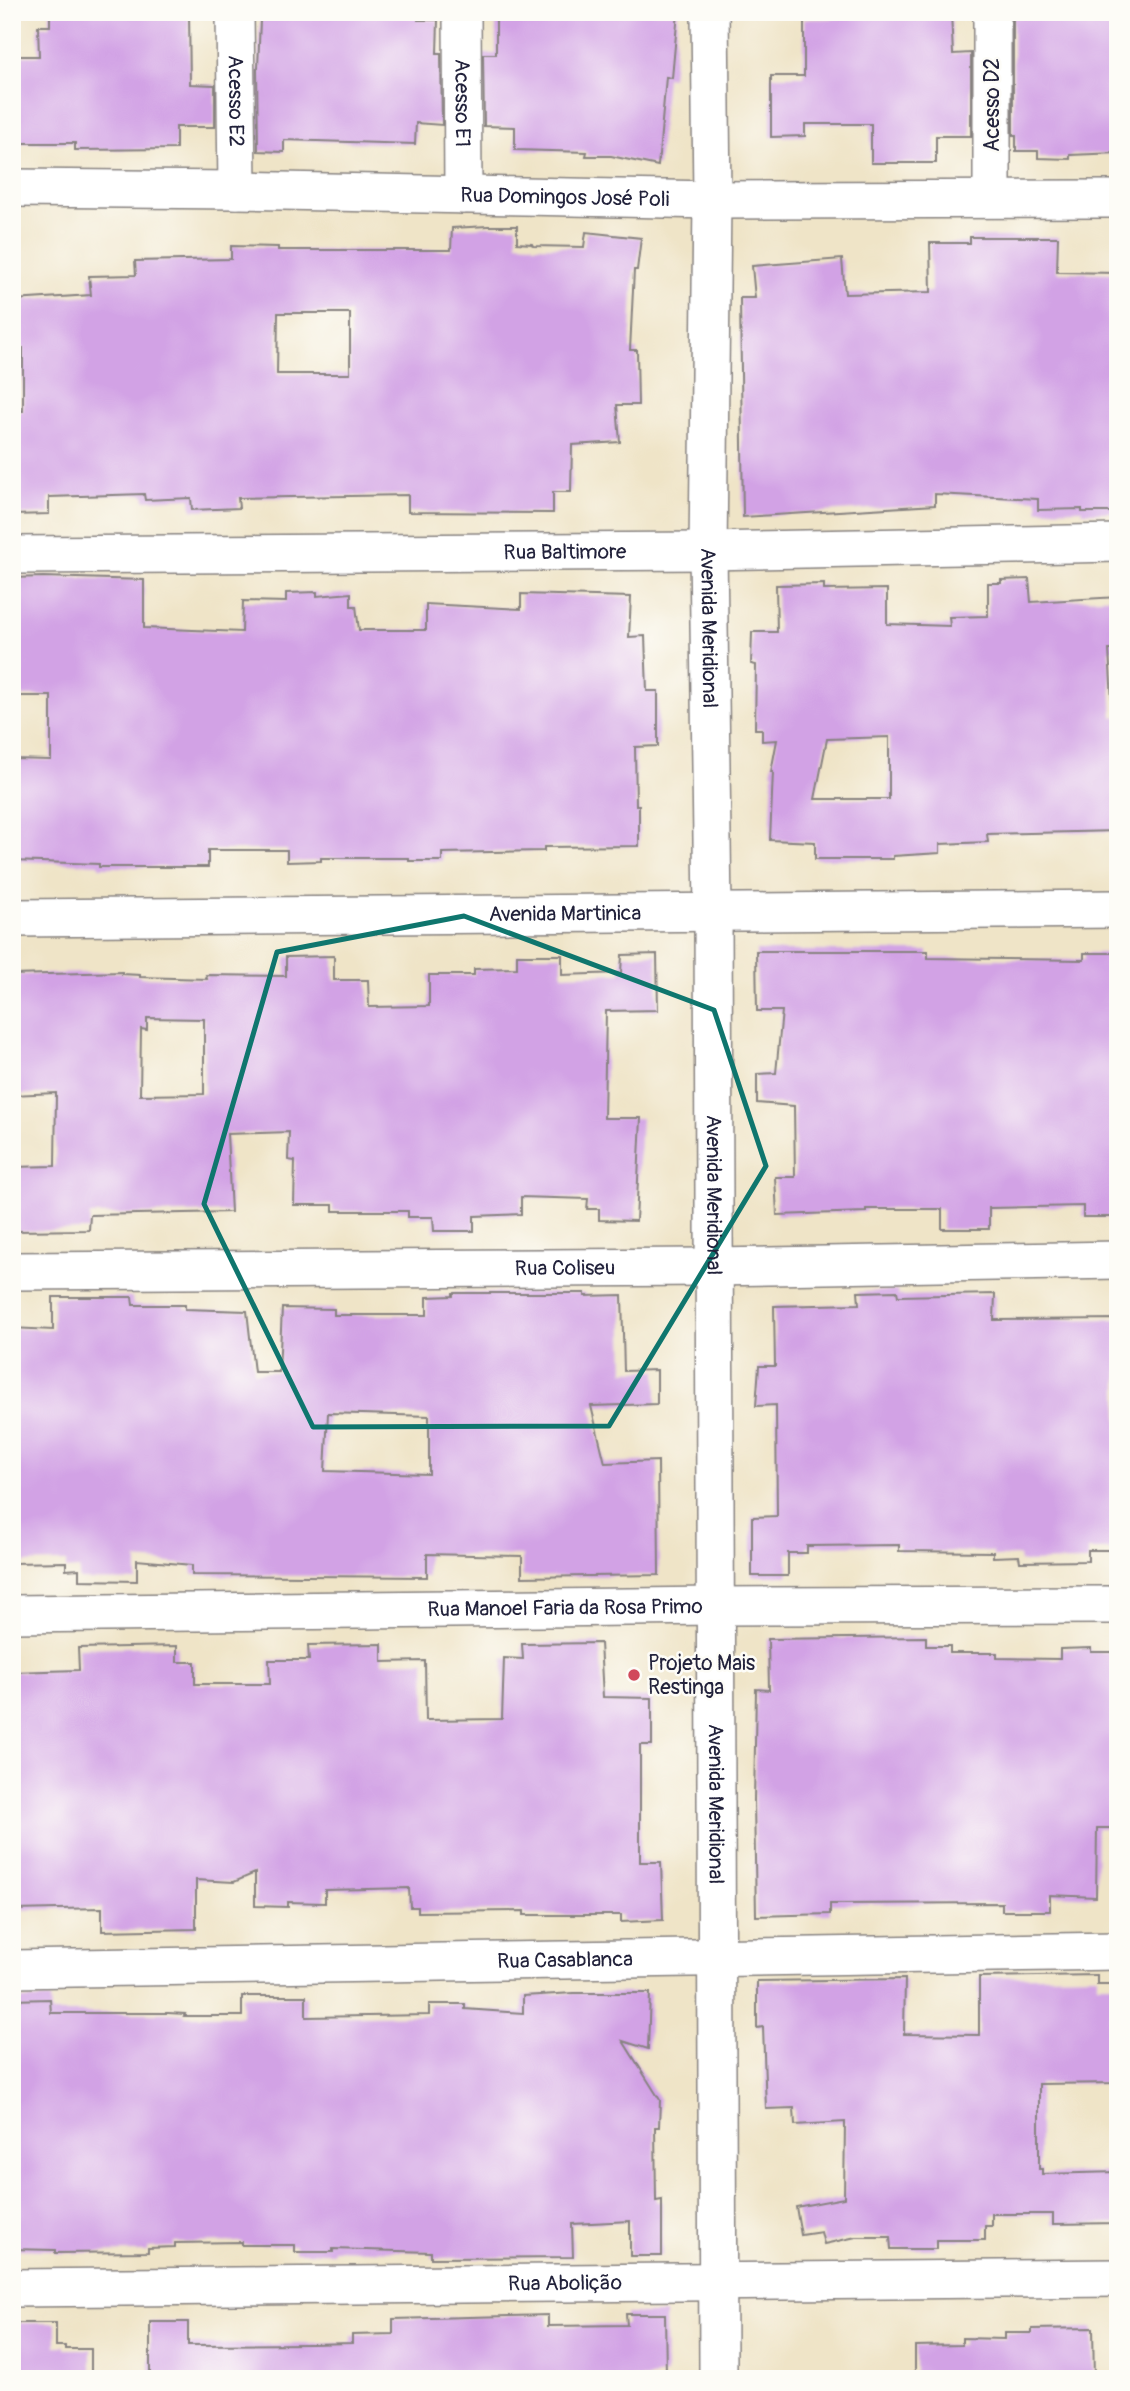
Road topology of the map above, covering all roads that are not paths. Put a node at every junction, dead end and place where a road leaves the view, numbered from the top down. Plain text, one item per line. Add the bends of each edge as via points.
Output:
1 (234, 12) edge
2 (462, 12) edge
3 (710, 12) edge
4 (992, 12) edge
5 (12, 188) edge
6 (237, 190) junction
7 (463, 195) junction
8 (992, 198) junction
9 (1118, 199) edge
10 (712, 200) junction
11 (1118, 543) edge
12 (708, 551) junction
13 (12, 555) edge
14 (1118, 909) edge
15 (713, 911) junction
16 (12, 918) edge
17 (1118, 1260) edge
18 (714, 1267) junction
19 (12, 1271) edge
20 (1118, 1605) edge
21 (716, 1606) junction
22 (12, 1614) edge
23 (1118, 1951) edge
24 (718, 1959) junction
25 (12, 1969) edge
26 (1118, 2278) edge
27 (719, 2283) junction
28 (12, 2288) edge
29 (718, 2379) edge

1 - 6 street, Acesso E2
2 - 7 street, Acesso E1
3 - 10 street, Avenida Meridional
4 - 8 street, Acesso D2
5 - 6 street, Rua Domingos José Poli
6 - 7 street, Rua Domingos José Poli
7 - 10 street, Rua Domingos José Poli
8 - 9 street, Rua Domingos José Poli
8 - 10 street, Rua Domingos José Poli
10 - 12 street, Avenida Meridional
11 - 12 street, Rua Baltimore
12 - 13 street, Rua Baltimore
12 - 15 street, Avenida Meridional
14 - 15 street, Avenida Martinica
15 - 16 street, Avenida Martinica
15 - 18 street, Avenida Meridional
17 - 18 street, Rua Coliseu
18 - 19 street, Rua Coliseu
18 - 21 street, Avenida Meridional
20 - 21 street, Rua Manoel Faria da Rosa Primo
21 - 22 street, Rua Manoel Faria da Rosa Primo
21 - 24 street, Avenida Meridional
23 - 24 street, Rua Casablanca
24 - 25 street, Rua Casablanca
24 - 27 street, Avenida Meridional
26 - 27 street, Rua Abolição
27 - 28 street, Rua Abolição
27 - 29 street, Avenida Meridional

